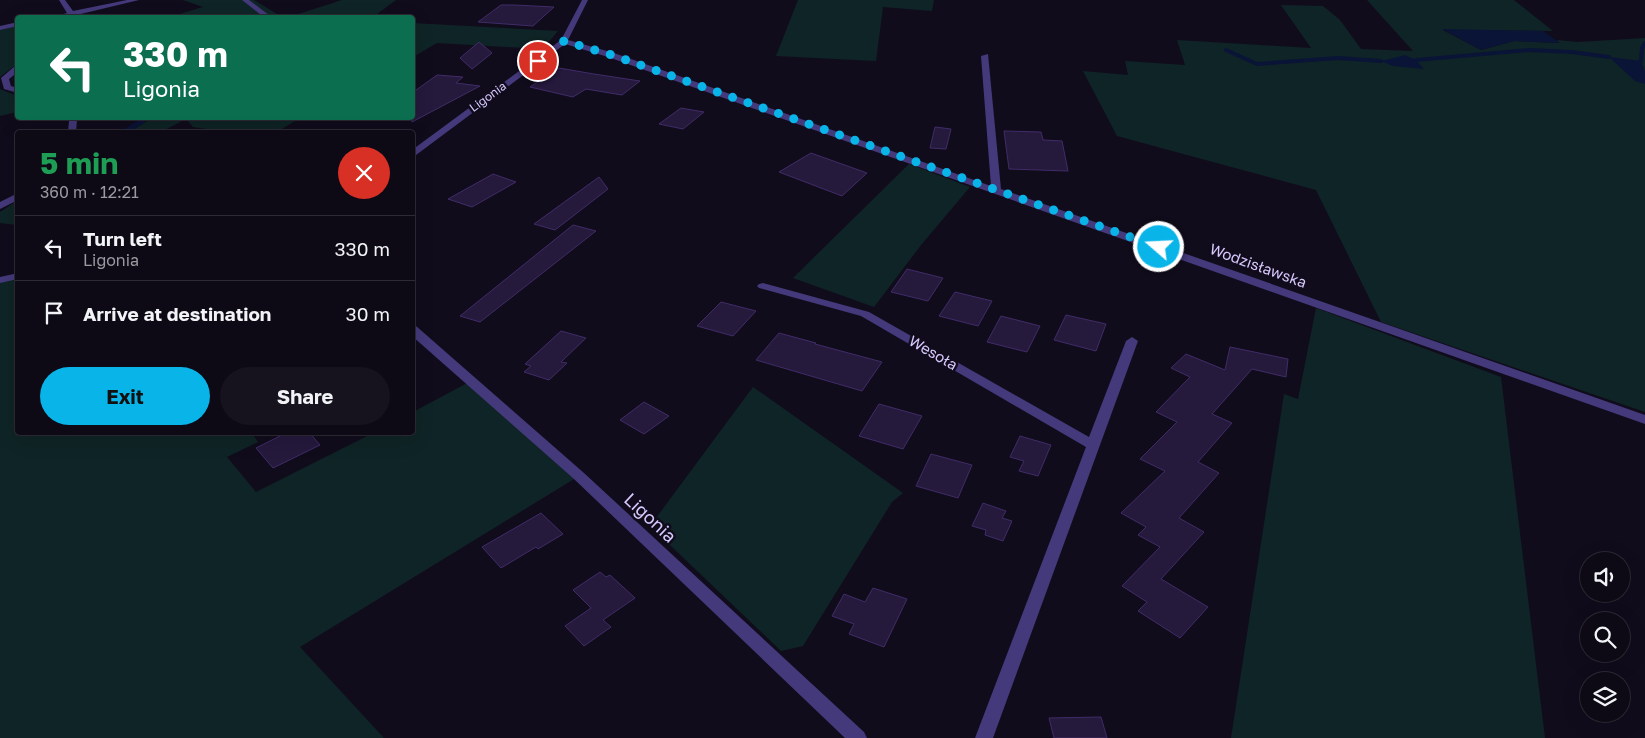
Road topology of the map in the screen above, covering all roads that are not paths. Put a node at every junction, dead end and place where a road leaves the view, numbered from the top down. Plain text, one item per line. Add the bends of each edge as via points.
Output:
1 (62, 0) edge
2 (136, 0) edge
3 (245, 0) edge
4 (585, 0) edge
5 (70, 15) edge
6 (75, 15) edge
7 (266, 15) edge
8 (15, 25) edge
9 (0, 28) edge
10 (564, 41) junction
11 (985, 56) dead end
12 (15, 70) edge
13 (15, 90) edge
14 (415, 153) edge
15 (996, 190) junction
16 (15, 198) edge
17 (0, 206) edge
18 (15, 277) edge
19 (0, 280) edge
20 (763, 286) dead end
21 (415, 332) edge
22 (1132, 341) dead end
23 (1645, 420) edge
24 (1093, 445) junction
25 (858, 738) edge
26 (984, 738) edge

1 - 5 street
2 - 6 street
3 - 7 street
4 - 10 street
8 - 9 street
10 - 14 street, Ligonia
10 - 15 street, Wodzisławska
11 - 15 street
12 - 13 street via 5,78 7,87
15 - 23 street, Wodzisławska
16 - 17 street
18 - 19 street
20 - 24 street, Wesoła via 865,314
21 - 25 street, Ligonia via 579,476
22 - 24 street
24 - 26 street

